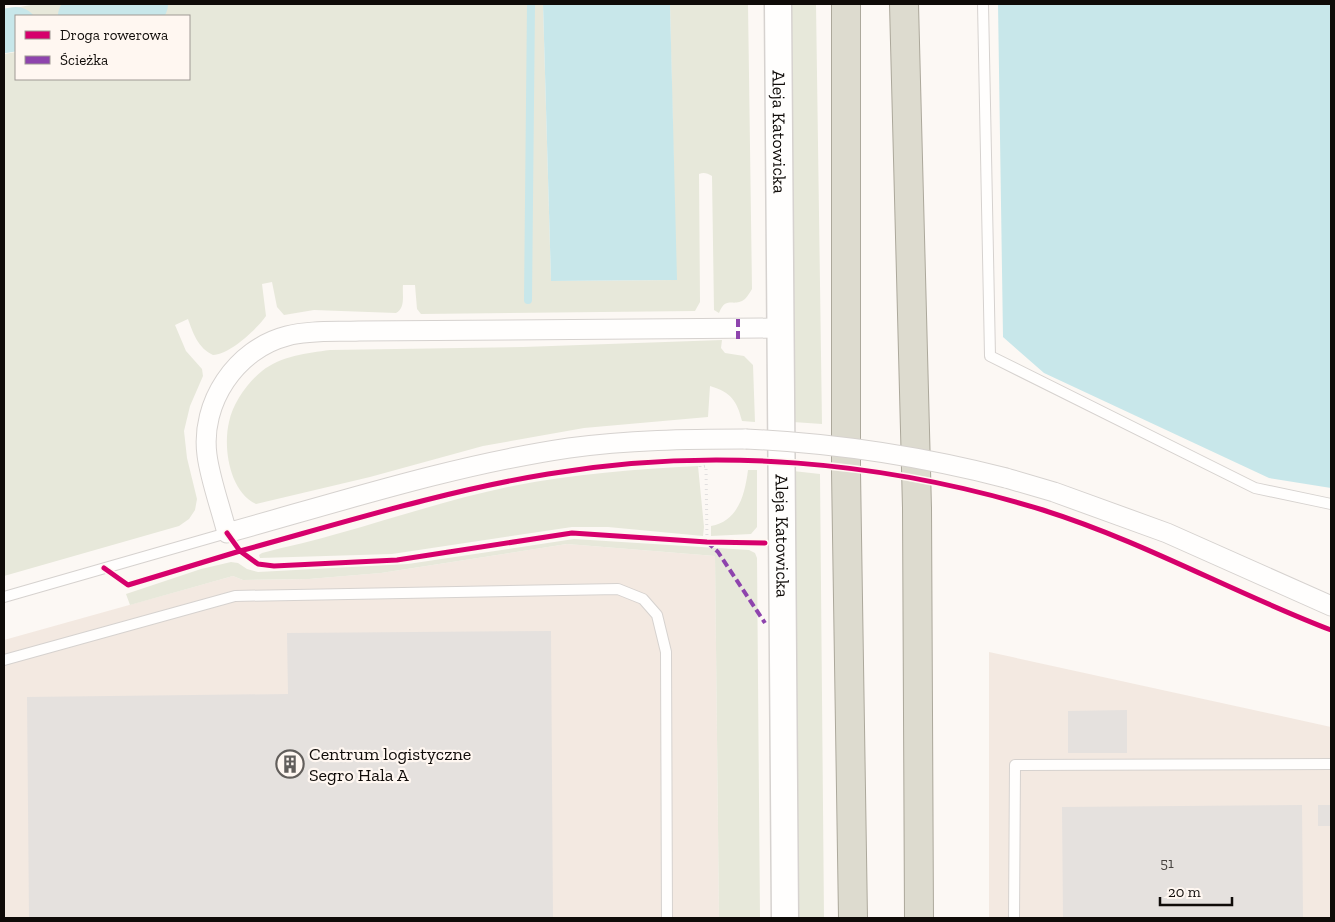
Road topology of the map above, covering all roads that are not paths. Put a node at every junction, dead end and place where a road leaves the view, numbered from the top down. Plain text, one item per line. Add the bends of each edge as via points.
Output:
1 (778, 4) edge
2 (846, 4) edge
3 (904, 4) edge
4 (983, 4) edge
5 (781, 328) junction
6 (1331, 504) edge
7 (227, 533) junction
8 (4, 597) edge
9 (1331, 606) edge
10 (4, 660) edge
11 (1331, 764) edge
12 (667, 918) edge
13 (785, 918) edge
14 (852, 918) edge
15 (919, 918) edge
16 (1014, 918) edge

1 - 5 street, Aleja Katowicka
2 - 14 highway via 846,472
3 - 15 highway via 917,508
4 - 6 lane via 990,356 1255,488
5 - 7 street via 359,331 287,336 264,345 243,360 218,390 210,412 207,455
5 - 13 street, Aleja Katowicka
7 - 8 lane
7 - 9 street, bridge via 447,473 569,448 653,440 793,441 927,459 1006,478 1167,533
10 - 12 lane via 235,596 618,589 643,599 657,615 666,652
11 - 16 lane via 1014,765

